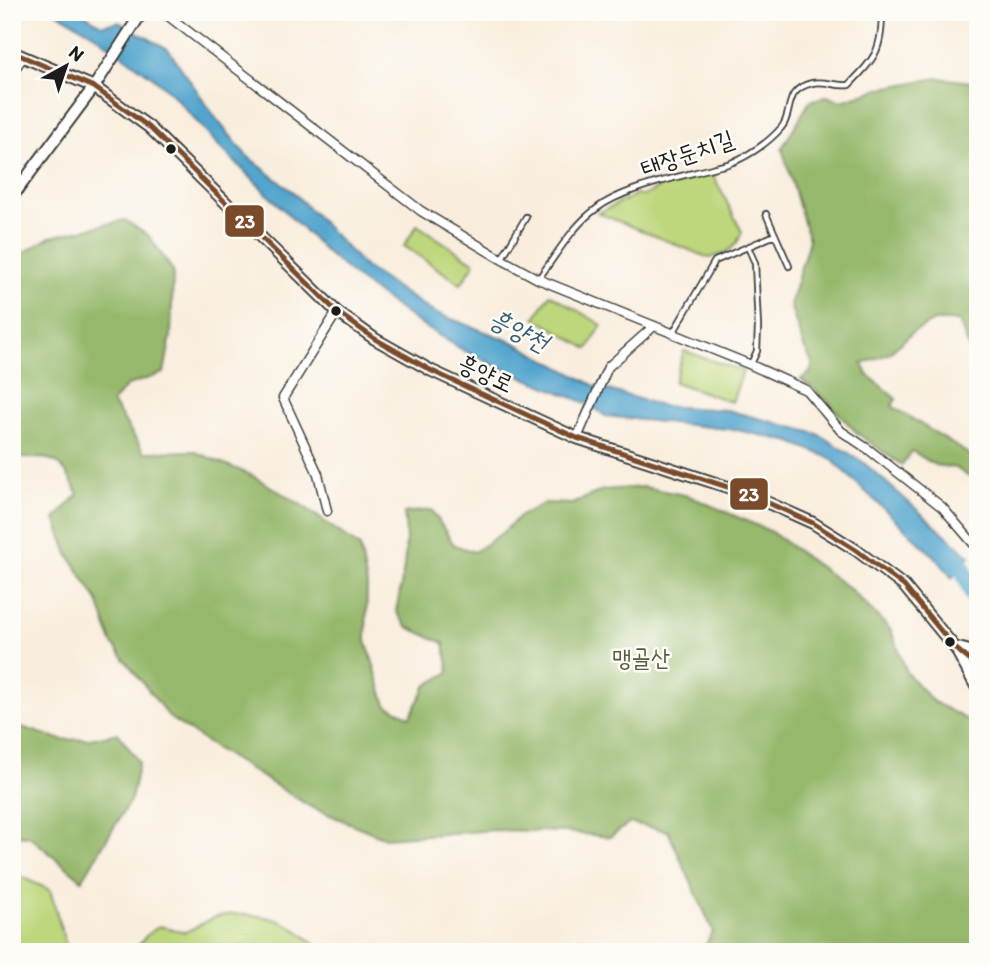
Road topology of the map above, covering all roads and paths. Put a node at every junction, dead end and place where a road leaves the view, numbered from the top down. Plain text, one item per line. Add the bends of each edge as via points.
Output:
1 (142, 12) edge
2 (163, 12) edge
3 (883, 12) edge
4 (18, 55) edge
5 (12, 73) edge
6 (94, 87) junction
7 (12, 197) edge
8 (766, 215) dead end
9 (526, 217) dead end
10 (775, 235) junction
11 (748, 247) junction
12 (501, 259) junction
13 (789, 265) dead end
14 (538, 279) junction
15 (337, 312) junction
16 (654, 326) junction
17 (672, 333) junction
18 (751, 365) junction
19 (577, 438) junction
20 (327, 511) dead end
21 (978, 549) edge
22 (955, 648) junction
23 (978, 653) edge
24 (978, 667) edge
25 (978, 690) edge

1 - 6 street
2 - 12 street via 421,211
3 - 14 lane, 태장둔치길 via 877,52 849,85 814,82 800,87 789,102 783,126 733,163 619,196 596,209 574,230
4 - 5 street
4 - 6 street, 흥양로
6 - 7 street
6 - 15 street, 흥양로 via 149,127
8 - 10 lane
9 - 12 lane
10 - 11 lane
10 - 13 lane
11 - 17 lane via 715,261
11 - 18 lane via 755,264 758,327
12 - 14 street
14 - 16 street
15 - 19 street, 흥양로 via 432,371
15 - 20 street via 283,398 318,474
16 - 17 street
16 - 19 street via 608,367
17 - 18 street
18 - 21 street via 806,390 841,431 942,507
19 - 22 street, 흥양로 via 747,493 813,523 904,586
22 - 23 street
22 - 24 street, 흥양로
22 - 25 street

